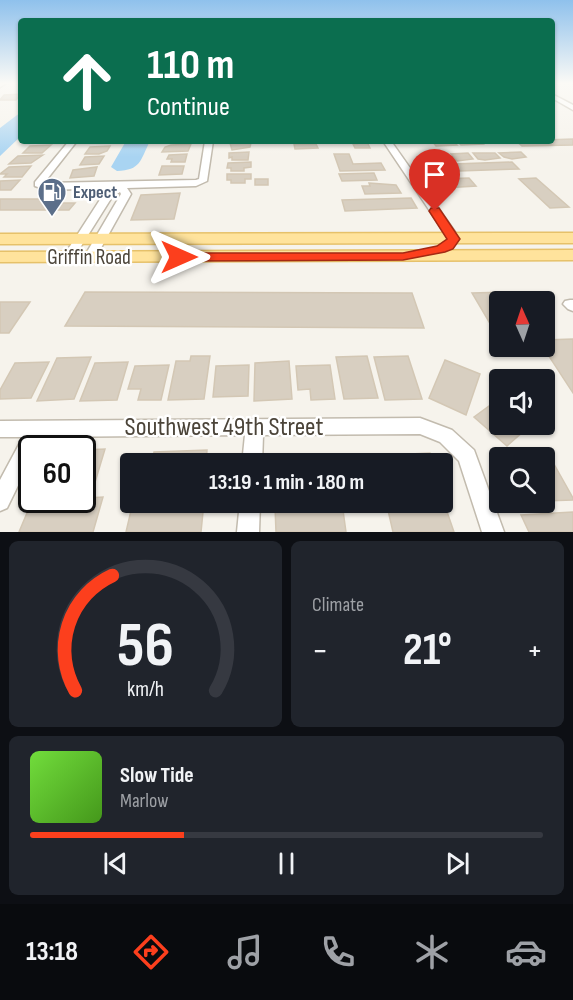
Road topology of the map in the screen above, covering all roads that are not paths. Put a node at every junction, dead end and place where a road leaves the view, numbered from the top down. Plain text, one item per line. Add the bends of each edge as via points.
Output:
1 (71, 144) edge
2 (208, 144) edge
3 (389, 144) edge
4 (122, 186) junction
5 (573, 238) edge
6 (0, 239) edge
7 (80, 239) junction
8 (100, 239) junction
9 (454, 239) junction
10 (518, 239) junction
11 (573, 255) edge
12 (403, 256) junction
13 (477, 256) junction
14 (0, 257) edge
15 (69, 257) junction
16 (90, 257) junction
17 (255, 427) junction
18 (0, 429) edge
19 (36, 429) junction
20 (253, 453) edge
21 (0, 501) edge
22 (249, 513) edge
23 (248, 532) edge
24 (493, 532) edge

1 - 4 street via 38,184
2 - 4 street via 202,181
3 - 9 street
4 - 7 street via 108,195
4 - 8 street via 126,194
5 - 10 main road, Griffin Road
6 - 7 main road, Griffin Road
7 - 8 main road, Griffin Road
7 - 15 street
8 - 9 main road, Griffin Road
8 - 16 street
9 - 10 main road, Griffin Road
9 - 12 main road via 440,249
10 - 13 main road via 486,245 478,249
11 - 13 main road, Griffin Road
12 - 13 main road, Griffin Road
12 - 16 main road, Griffin Road
14 - 15 main road, Griffin Road
15 - 16 main road, Griffin Road
17 - 19 street, Southwest 49th Street
17 - 20 street
17 - 24 street, Southwest 49th Street via 420,426 446,436 467,456
18 - 19 street, Southwest 49th Street
19 - 21 street
22 - 23 street

